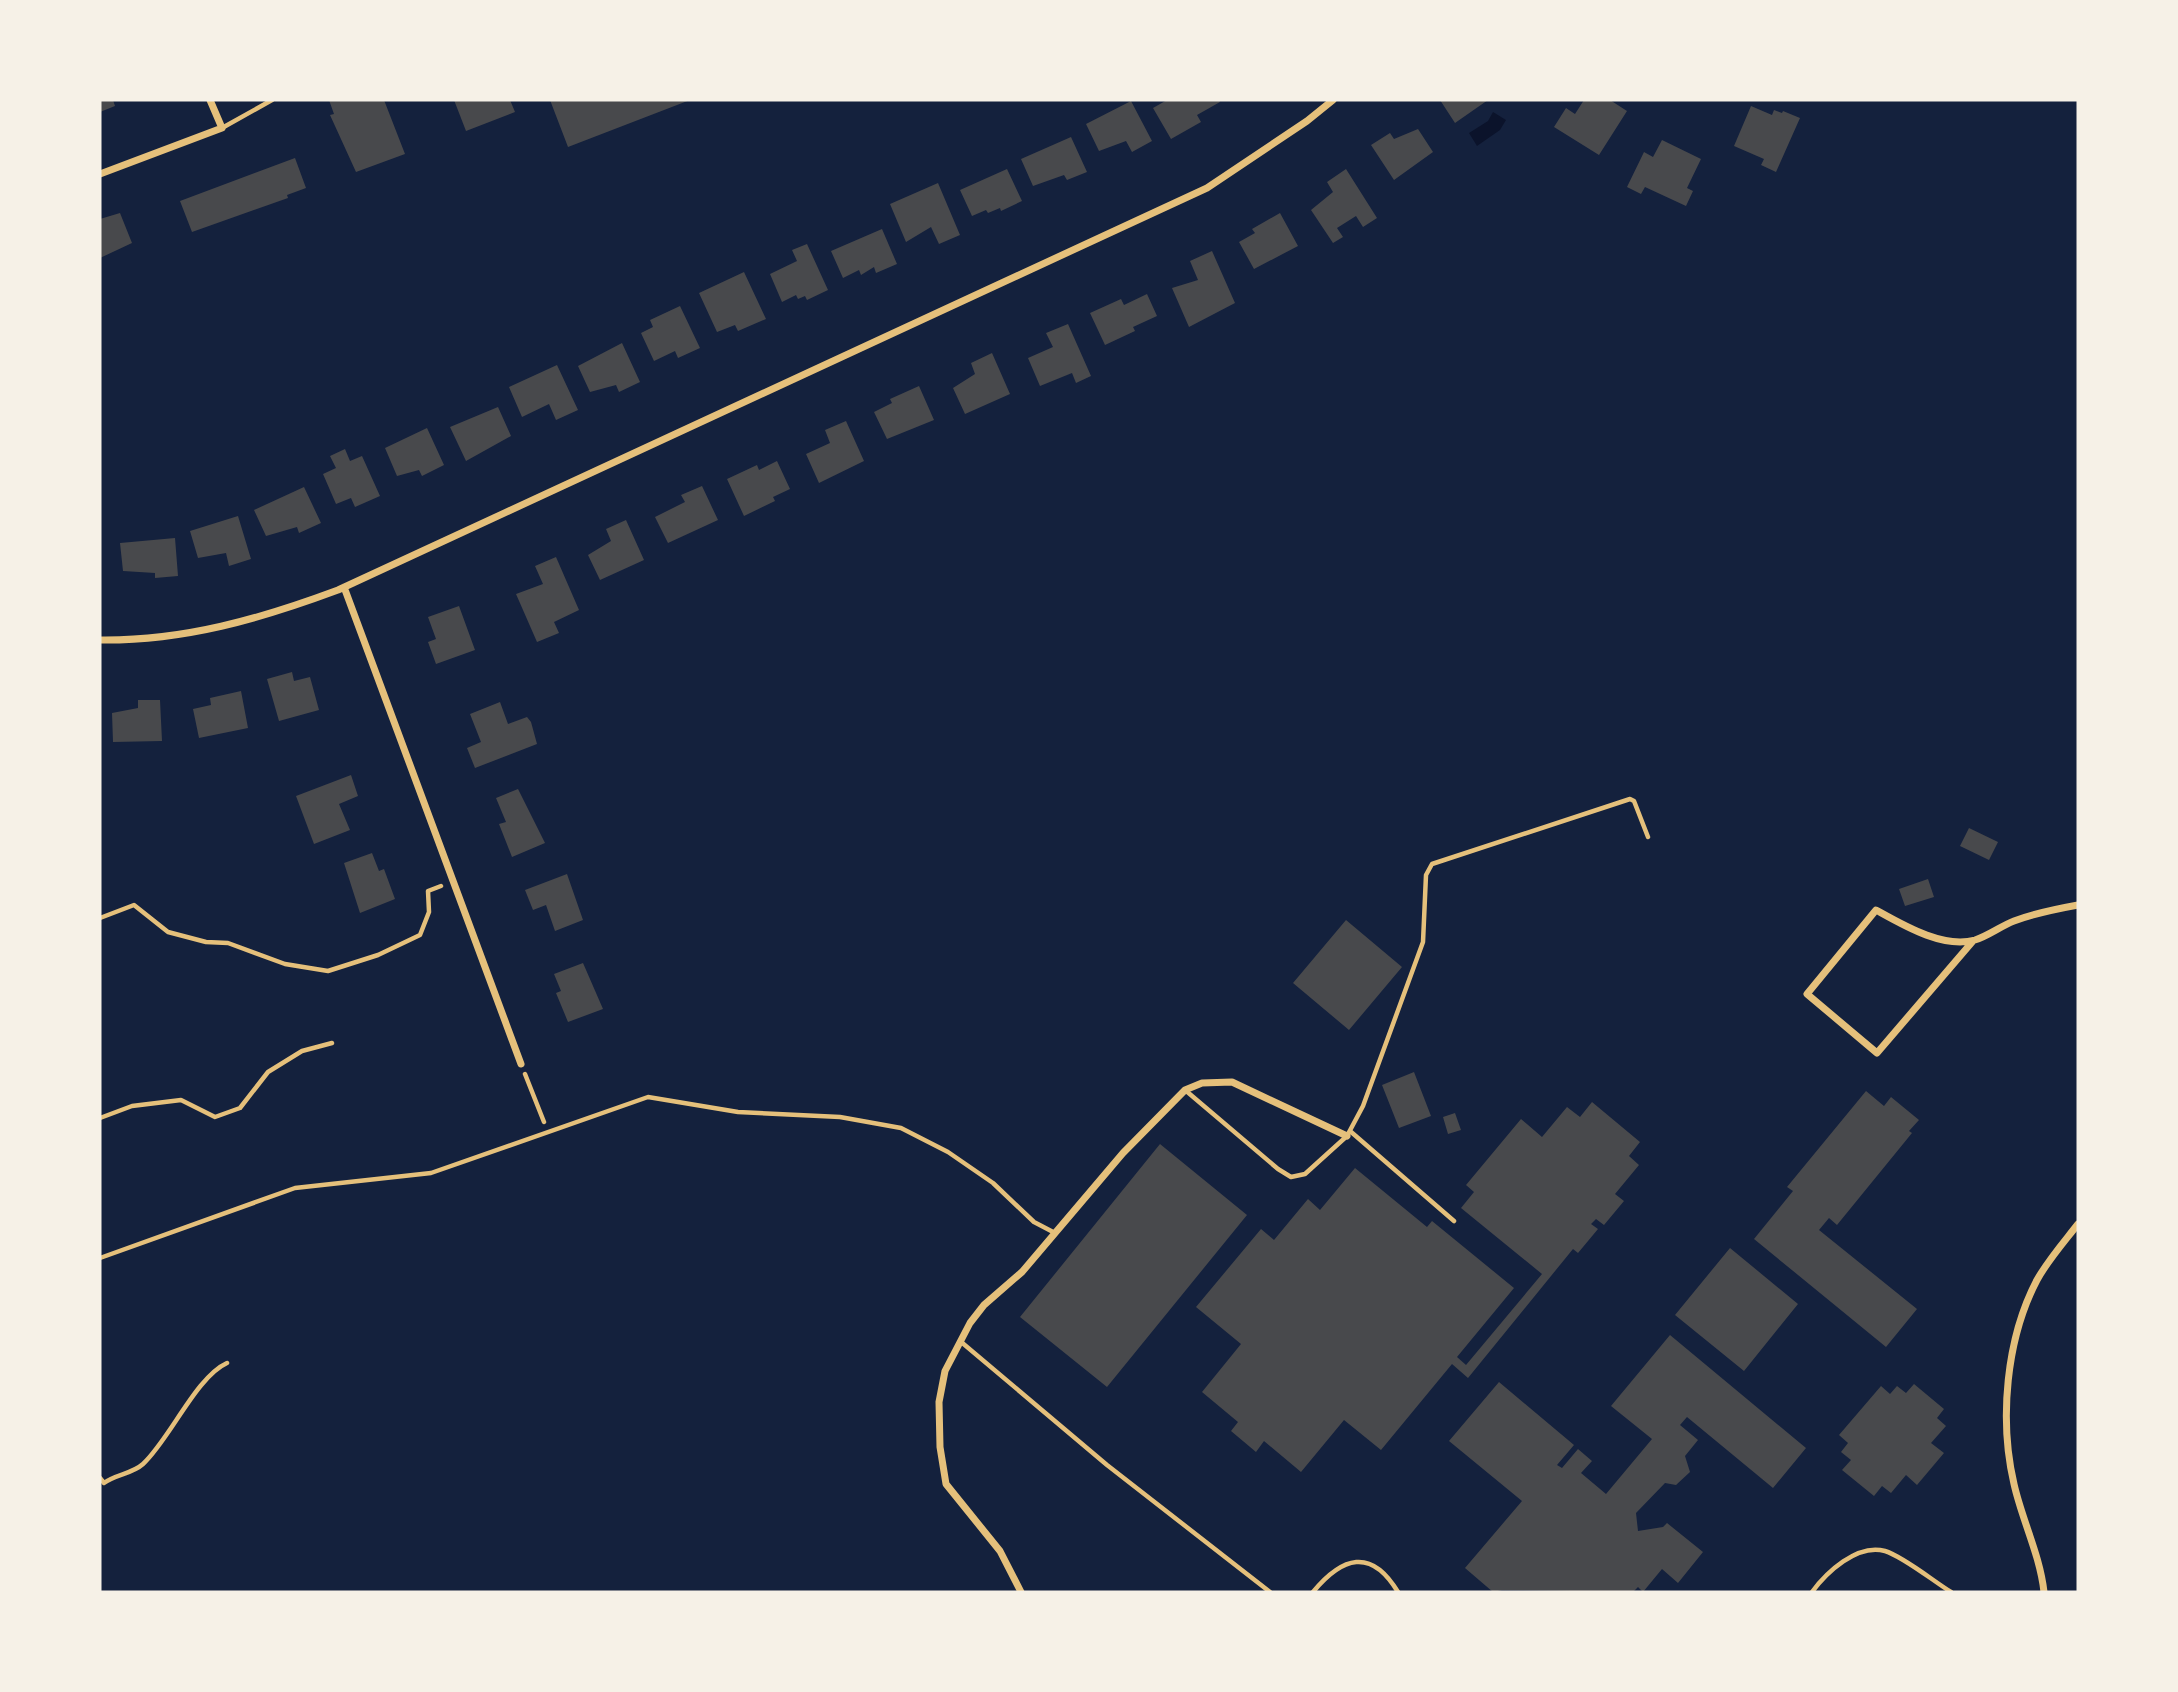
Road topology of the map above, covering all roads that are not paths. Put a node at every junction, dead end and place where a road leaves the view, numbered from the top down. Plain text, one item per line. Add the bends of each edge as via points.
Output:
1 (210, 100) edge
2 (272, 100) edge
3 (1333, 100) edge
4 (222, 128) junction
5 (100, 174) edge
6 (344, 587) junction
7 (100, 640) edge
8 (1648, 837) dead end
9 (2078, 905) edge
10 (1973, 941) junction
11 (521, 1064) road end
12 (1185, 1090) junction
13 (1349, 1134) junction
14 (1454, 1221) dead end
15 (2078, 1224) edge
16 (1055, 1233) junction
17 (100, 1258) edge
18 (959, 1341) junction
19 (1021, 1592) edge
20 (1270, 1592) edge
21 (1313, 1592) edge
22 (1398, 1592) edge
23 (1812, 1592) edge
24 (1951, 1592) edge
25 (2044, 1592) edge

1 - 4 street
2 - 4 lane
3 - 6 street via 1197,193
4 - 5 street
6 - 7 street via 217,629 183,636
6 - 11 street
8 - 13 lane via 1630,799 1432,864 1426,875 1423,942
9 - 10 street via 2013,922
10 - 10 street via 1877,1053 1807,994 1876,910 1926,935
12 - 13 street via 1202,1083 1232,1082
12 - 13 lane via 1292,1177 1304,1174
12 - 16 street
13 - 14 lane
15 - 25 street via 2037,1280 2021,1320 2009,1380 2007,1437 2014,1484
16 - 17 lane via 1034,1222 993,1183 948,1152 901,1128 840,1116 738,1112 648,1097 431,1173 295,1188
16 - 18 street via 1022,1272 984,1305
18 - 19 street via 945,1371 939,1402 946,1484 1000,1551
18 - 20 lane via 1107,1465
21 - 22 lane via 1329,1573 1352,1561 1386,1573
23 - 24 lane via 1826,1574 1870,1550 1885,1551

